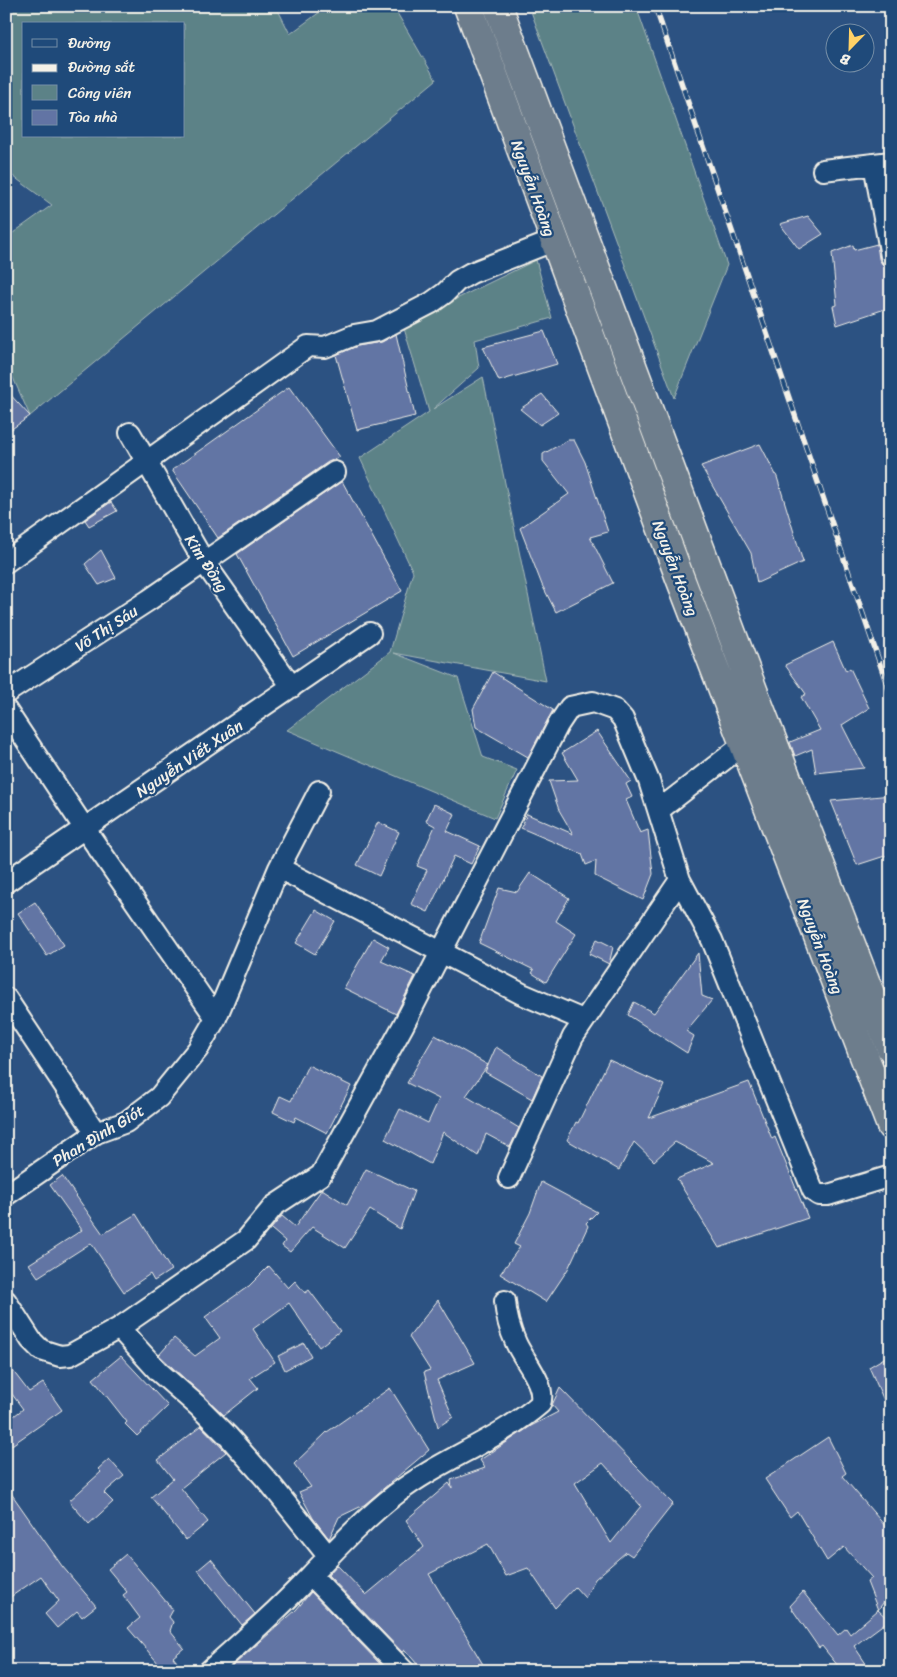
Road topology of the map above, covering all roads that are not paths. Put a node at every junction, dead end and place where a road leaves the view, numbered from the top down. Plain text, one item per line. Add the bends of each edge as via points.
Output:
1 (468, 6) edge
2 (498, 6) edge
3 (882, 163) edge
4 (824, 170) dead end
5 (553, 240) junction
6 (891, 256) edge
7 (130, 433) dead end
8 (146, 463) junction
9 (335, 472) dead end
10 (6, 562) edge
11 (204, 562) junction
12 (370, 633) dead end
13 (292, 687) junction
14 (6, 693) edge
15 (6, 710) edge
16 (743, 745) junction
17 (319, 791) dead end
18 (659, 810) junction
19 (85, 829) junction
20 (279, 868) junction
21 (680, 880) junction
22 (6, 882) edge
23 (440, 952) junction
24 (6, 998) edge
25 (216, 1018) junction
26 (583, 1020) junction
27 (891, 1048) edge
28 (891, 1126) edge
29 (96, 1133) junction
30 (891, 1176) edge
31 (509, 1178) dead end
32 (6, 1195) edge
33 (6, 1301) edge
34 (505, 1301) dead end
35 (119, 1328) junction
36 (328, 1556) junction
37 (311, 1575) junction
38 (209, 1671) edge
39 (404, 1671) edge

1 - 5 highway, Nguyễn Hoàng
2 - 27 highway, Nguyễn Hoàng via 754,693
3 - 4 street
3 - 6 street
5 - 8 street via 471,273 431,303 377,331 354,335 325,347 308,346
5 - 16 highway, Nguyễn Hoàng
7 - 8 street, Kim Đồng
8 - 10 street
8 - 11 street, Kim Đồng
9 - 11 street, Võ Thị Sáu
11 - 13 street, Kim Đồng
11 - 14 street, Võ Thị Sáu
12 - 13 street, Nguyễn Viết Xuân
13 - 19 street, Nguyễn Viết Xuân
15 - 19 street
16 - 18 street
16 - 28 highway, Nguyễn Hoàng
17 - 20 street, Phan Đình Giót
18 - 21 street
18 - 23 street via 619,714 593,702 570,707 558,724
19 - 22 street, Nguyễn Viết Xuân
19 - 25 street
20 - 23 street
20 - 25 street, Phan Đình Giót
21 - 26 street
21 - 30 street via 712,940 813,1191 828,1195
23 - 26 street via 522,994
23 - 35 street via 321,1175 274,1206 246,1240
24 - 29 street
25 - 29 street, Phan Đình Giót via 198,1049 159,1097 126,1122
26 - 31 street via 557,1068
29 - 32 street, Phan Đình Giót
33 - 35 street via 31,1340 50,1355 70,1355
34 - 36 street via 516,1343 542,1392 540,1404 502,1432 396,1494
35 - 36 street via 159,1372 228,1436
36 - 37 street
37 - 38 street
37 - 39 street

